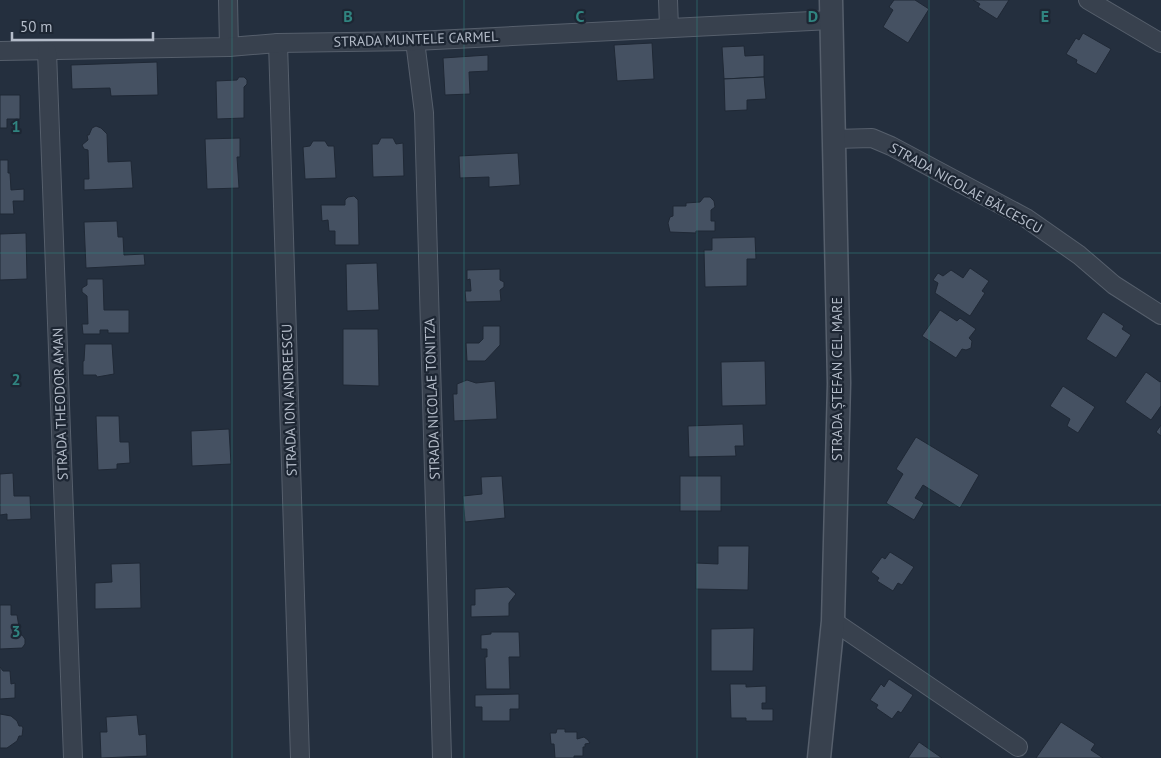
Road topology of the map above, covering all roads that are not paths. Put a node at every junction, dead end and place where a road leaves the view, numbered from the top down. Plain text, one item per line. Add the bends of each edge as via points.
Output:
1 (228, 0) edge
2 (668, 0) edge
3 (1088, 0) edge
4 (831, 10) edge
5 (669, 28) junction
6 (415, 41) junction
7 (278, 43) junction
8 (1161, 43) edge
9 (229, 47) junction
10 (47, 51) junction
11 (0, 52) edge
12 (835, 138) junction
13 (1161, 316) edge
14 (834, 621) junction
15 (1018, 747) dead end
16 (73, 758) edge
17 (300, 758) edge
18 (442, 758) edge
19 (820, 758) edge

1 - 9 street
2 - 5 street
3 - 8 street
4 - 5 street, STRADA MUNTELE CARMEL
4 - 12 street, STRADA ȘTEFAN CEL MARE
5 - 6 street, STRADA MUNTELE CARMEL
6 - 7 street, STRADA MUNTELE CARMEL
6 - 18 street, STRADA NICOLAE TONITZA via 424,113
7 - 9 street, STRADA MUNTELE CARMEL
7 - 17 street, STRADA ION ANDREESCU
9 - 10 street, STRADA MUNTELE CARMEL
10 - 11 street, STRADA MUNTELE CARMEL
10 - 16 street, STRADA THEODOR AMAN
12 - 13 street, STRADA NICOLAE BĂLCESCU via 872,138 1026,218 1079,255 1114,285
12 - 14 street, STRADA ȘTEFAN CEL MARE via 839,384
14 - 15 street
14 - 19 street, STRADA ȘTEFAN CEL MARE

